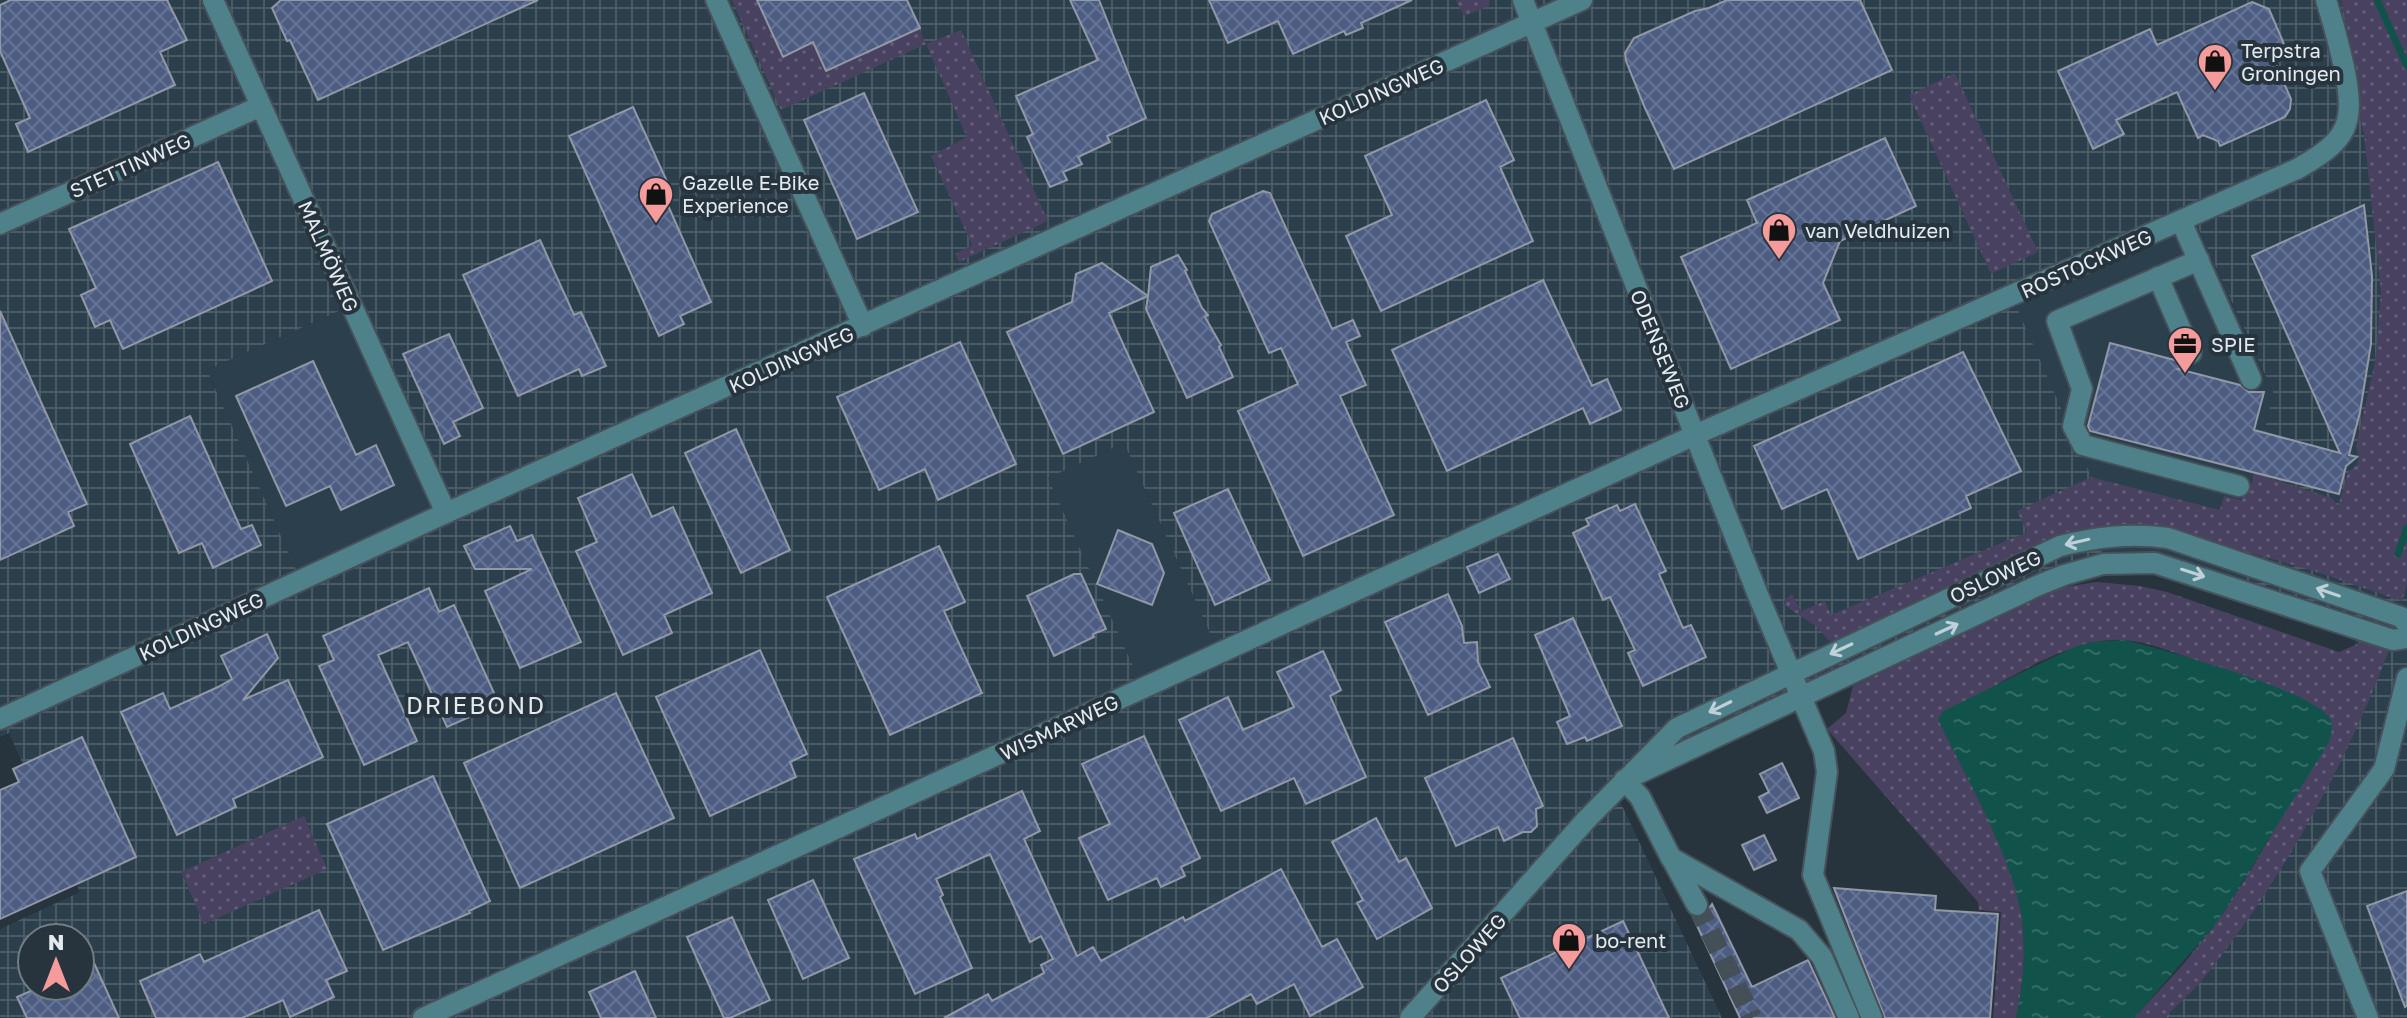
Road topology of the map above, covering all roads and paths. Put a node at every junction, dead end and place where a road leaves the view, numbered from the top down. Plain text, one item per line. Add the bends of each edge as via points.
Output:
1 (213, 0) edge
2 (716, 0) edge
3 (1523, 0) edge
4 (1582, 0) edge
5 (2326, 0) edge
6 (1531, 23) junction
7 (261, 106) junction
8 (2181, 221) junction
9 (0, 224) edge
10 (2199, 260) junction
11 (2158, 277) junction
12 (863, 326) junction
13 (2191, 353) dead end
14 (2251, 379) dead end
15 (1695, 435) junction
16 (2239, 486) dead end
17 (446, 513) junction
18 (2404, 620) edge
19 (2400, 639) edge
20 (1791, 673) junction
21 (2407, 678) edge
22 (1801, 697) junction
23 (0, 719) edge
24 (1624, 780) junction
25 (1671, 858) junction
26 (1697, 905) tunnel mouth
27 (423, 1018) edge
28 (1410, 1018) edge
29 (1849, 1018) edge
30 (1872, 1018) edge
31 (2368, 1018) edge

1 - 7 street, MALMÖWEG
2 - 12 street
3 - 6 street, ODENSEWEG
4 - 6 street, KOLDINGWEG
5 - 8 street, ROSTOCKWEG via 2350,97 2349,119 2341,135 2330,149 2297,169
6 - 12 street, KOLDINGWEG
6 - 15 street, ODENSEWEG
7 - 9 street, STETTINWEG
7 - 17 street, MALMÖWEG
8 - 10 street
8 - 15 street, ROSTOCKWEG
10 - 11 street
10 - 14 street
11 - 13 street
11 - 16 street via 2057,321 2082,389 2073,426 2083,445
12 - 17 street, KOLDINGWEG
15 - 20 street, ODENSEWEG
15 - 27 street, WISMARWEG
17 - 23 street, KOLDINGWEG
18 -> 20 street, OSLOWEG via 2197,546 2130,534 2060,546
22 -> 19 street, OSLOWEG via 2064,575 2103,564 2173,567
20 - 22 street, ODENSEWEG
20 -> 24 street, OSLOWEG via 1677,728
21 - 31 street via 2384,769 2310,871
22 - 24 street, OSLOWEG
22 - 30 street, ODENSEWEG via 1824,751 1827,772 1813,875
24 - 25 street via 1640,797
24 - 28 street, OSLOWEG
25 - 26 street
25 - 29 street via 1799,930 1822,957

